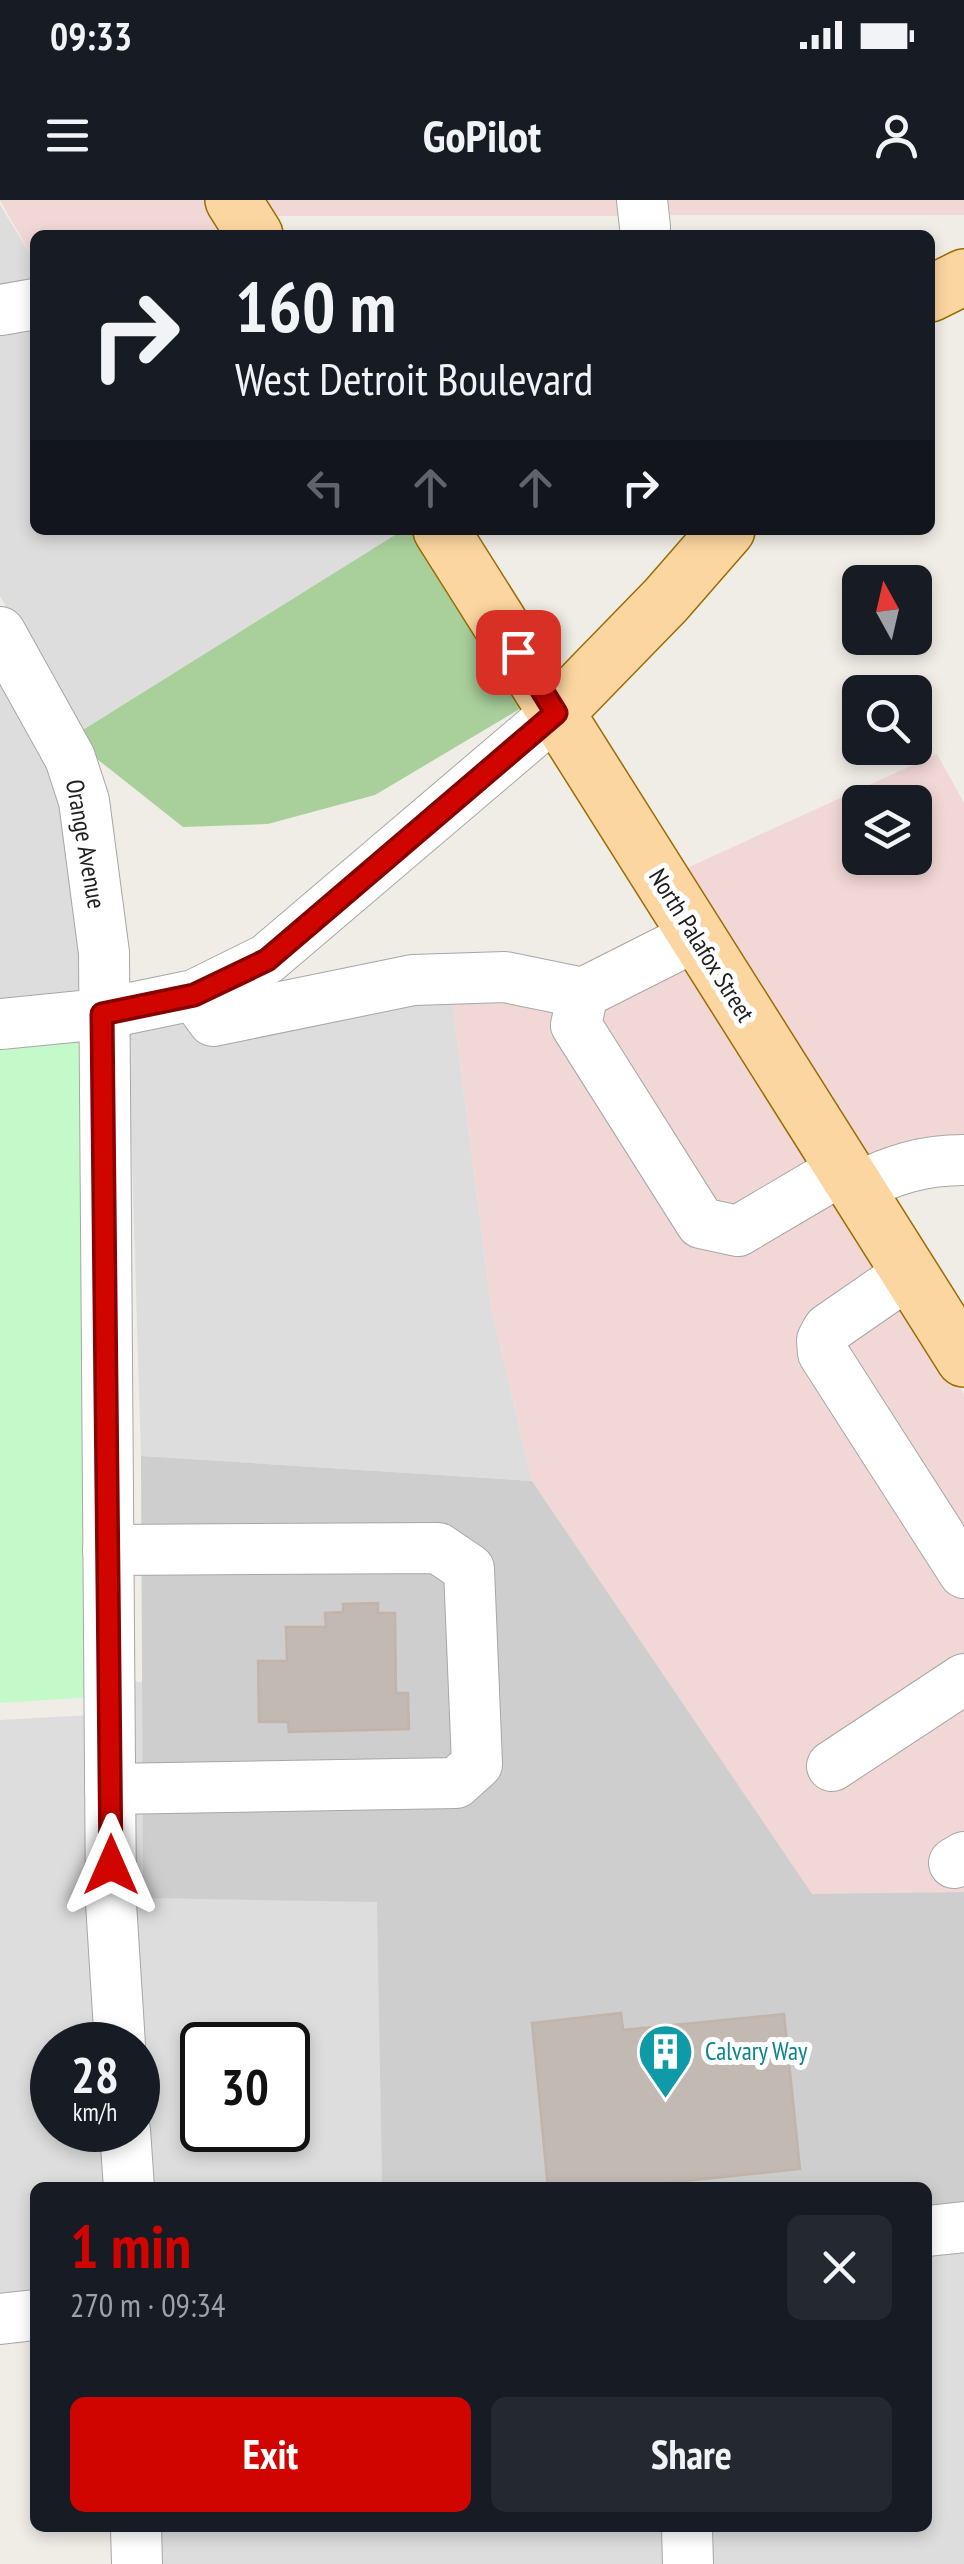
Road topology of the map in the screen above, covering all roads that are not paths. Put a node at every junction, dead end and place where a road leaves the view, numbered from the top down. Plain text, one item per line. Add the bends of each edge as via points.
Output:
1 (233, 200) edge
2 (252, 230) edge
3 (964, 277) edge
4 (935, 292) edge
5 (30, 305) edge
6 (0, 310) edge
7 (443, 535) edge
8 (723, 535) edge
9 (0, 632) edge
10 (556, 713) junction
11 (696, 936) junction
12 (583, 993) junction
13 (194, 995) junction
14 (102, 1014) junction
15 (0, 1024) edge
16 (964, 1160) edge
17 (849, 1179) junction
18 (909, 1273) junction
19 (964, 1359) edge
20 (108, 1550) junction
21 (964, 1573) edge
22 (964, 1678) edge
23 (832, 1766) dead end
24 (110, 1789) junction
25 (119, 2022) edge
26 (127, 2152) edge
27 (129, 2182) edge
28 (964, 2228) edge
29 (932, 2231) edge
30 (30, 2316) edge
31 (0, 2319) edge
32 (136, 2532) edge
33 (686, 2532) edge
34 (137, 2564) edge
35 (688, 2564) edge

1 - 2 main road
3 - 4 main road
5 - 6 street
7 - 10 main road, North Palafox Street
8 - 10 main road
9 - 14 street, Orange Avenue via 70,758 84,801 104,952
10 - 11 main road, North Palafox Street
10 - 13 street via 267,960
11 - 12 street
11 - 17 main road, North Palafox Street
12 - 13 street via 505,977 412,980 212,1021
12 - 17 street via 576,1025 701,1223 738,1231
13 - 14 street
14 - 15 street
14 - 20 street, Orange Avenue
16 - 17 street
17 - 18 main road, North Palafox Street
18 - 19 main road, North Palafox Street
18 - 21 street via 828,1328 823,1353
20 - 24 street, Orange Avenue
20 - 24 street via 438,1548 470,1569 477,1764 456,1783
22 - 23 street
24 - 25 street, Orange Avenue
26 - 27 street
28 - 29 street
30 - 31 street
32 - 34 street
33 - 35 street

